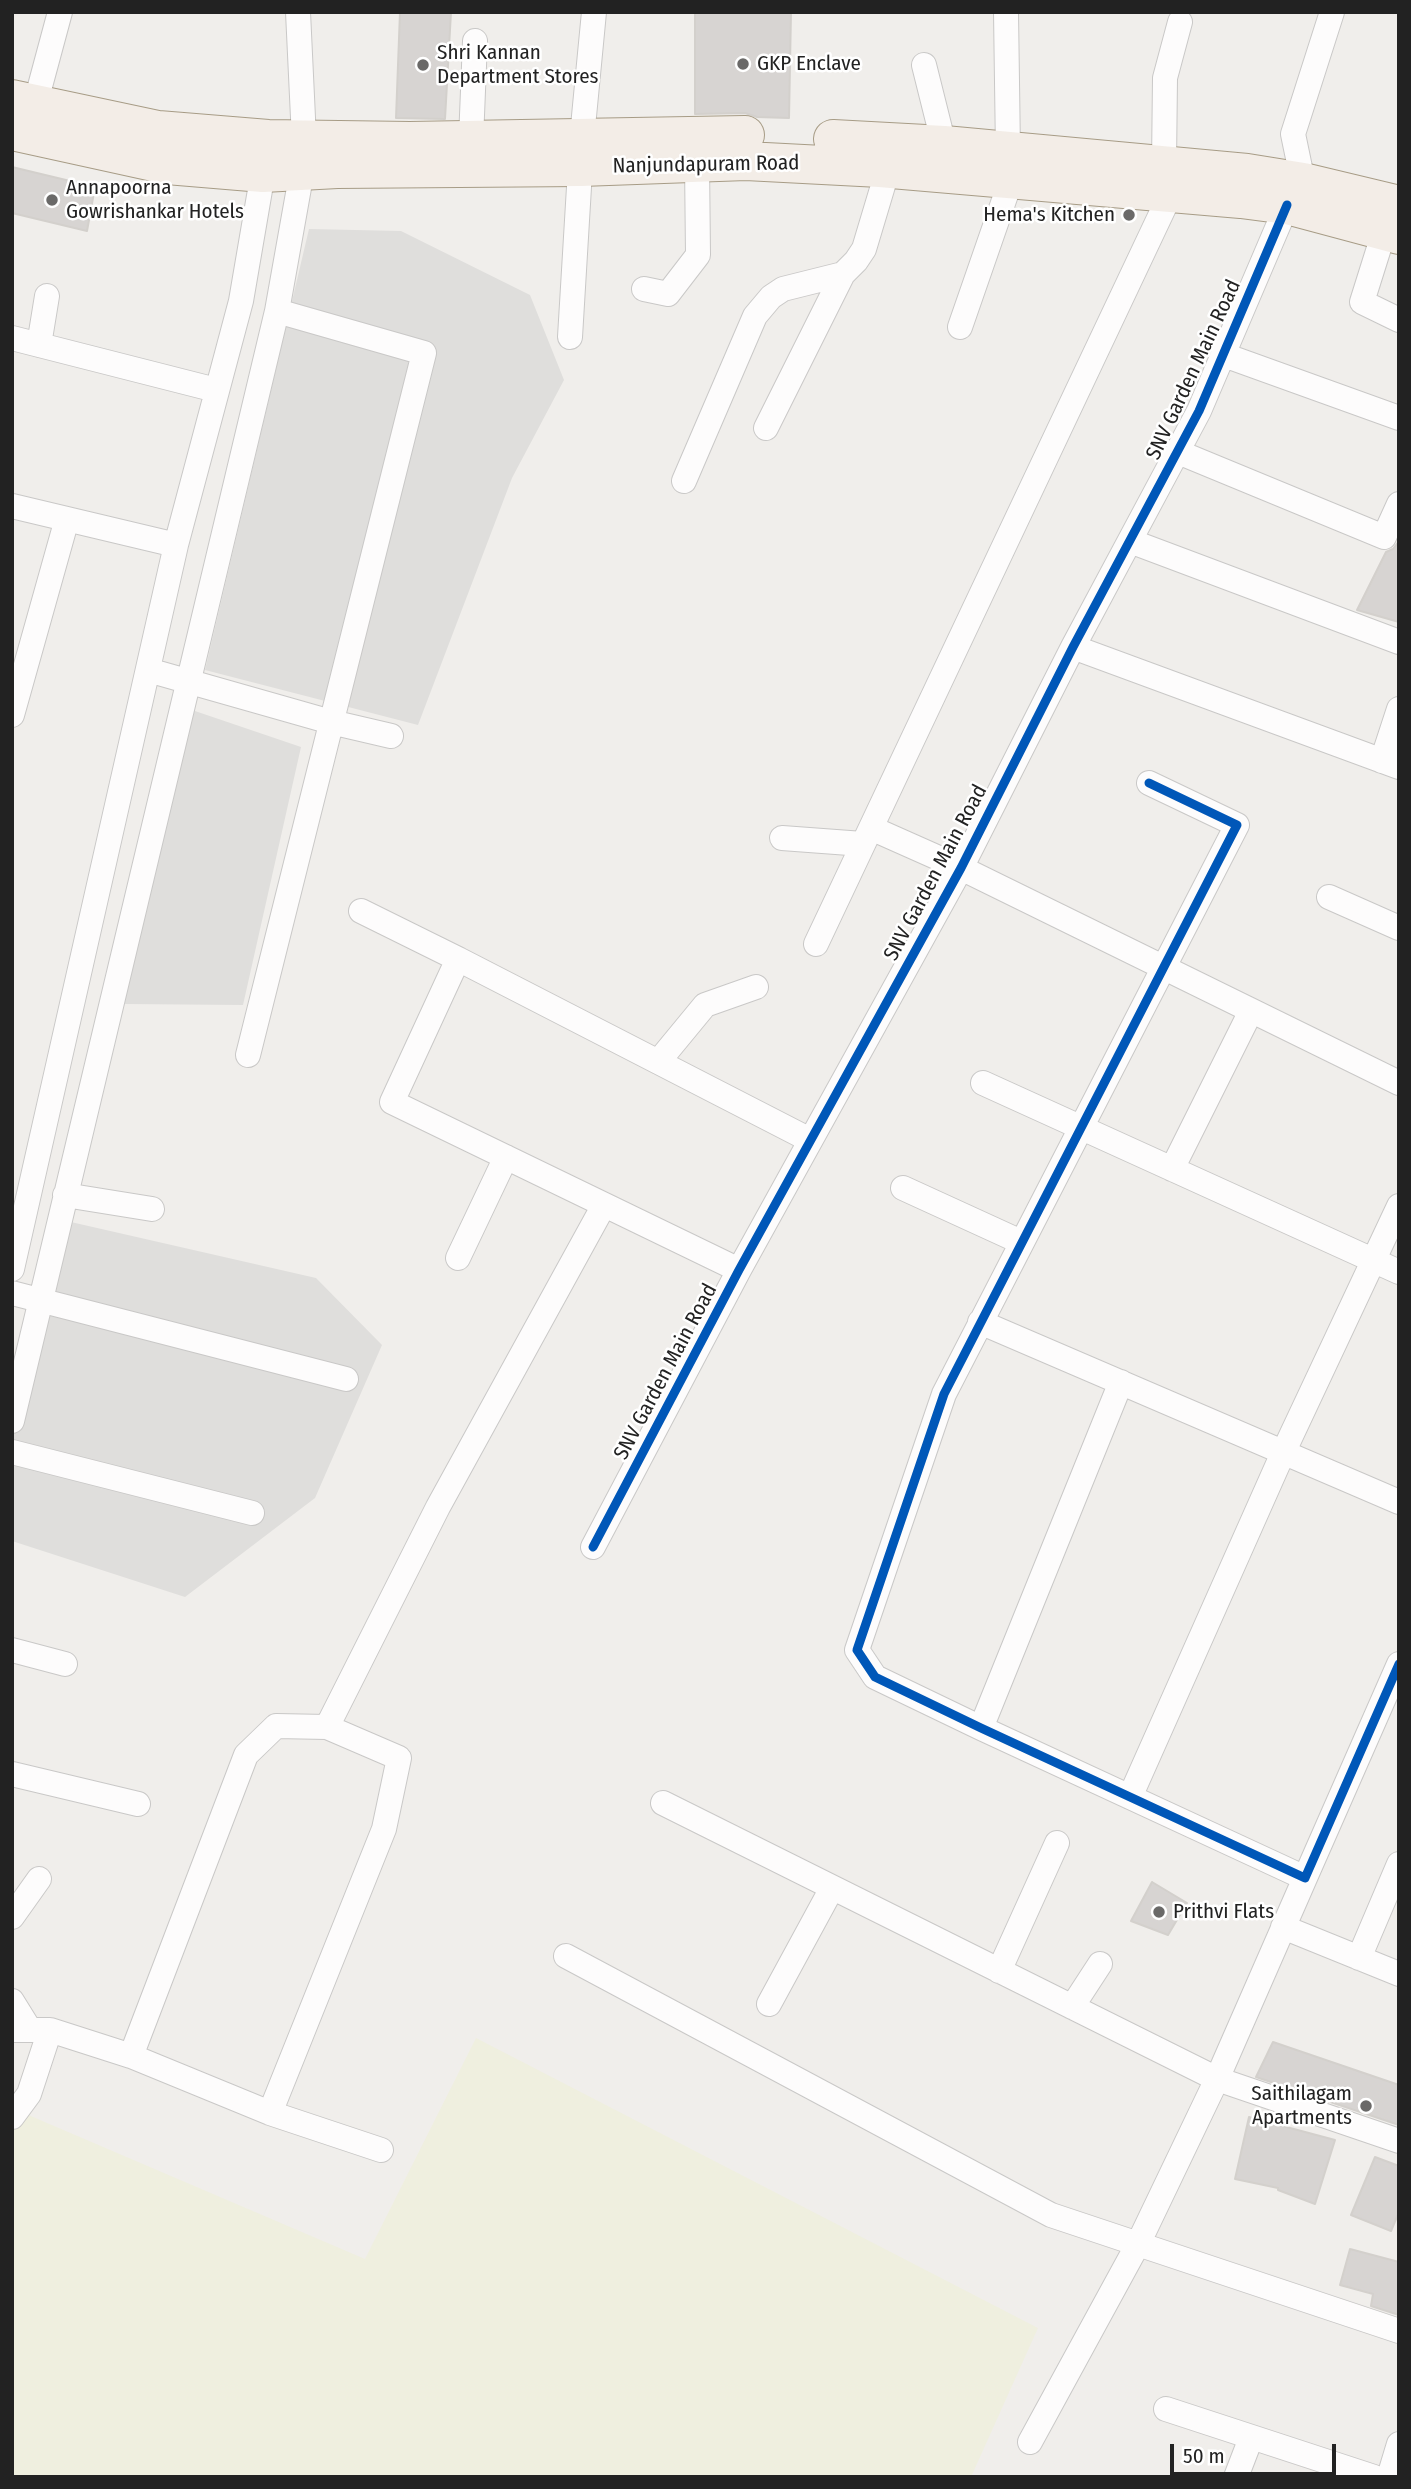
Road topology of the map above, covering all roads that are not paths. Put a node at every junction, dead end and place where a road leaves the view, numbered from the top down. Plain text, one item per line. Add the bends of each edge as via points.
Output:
1 (60, 12) edge
2 (298, 12) edge
3 (594, 12) edge
4 (1006, 12) edge
5 (1332, 12) edge
6 (1180, 22) dead end
7 (475, 41) dead end
8 (924, 65) dead end
9 (22, 117) edge
10 (471, 140) junction
11 (944, 145) junction
12 (581, 152) junction
13 (284, 155) junction
14 (697, 163) junction
15 (1009, 166) junction
16 (888, 169) junction
17 (1167, 179) junction
18 (1295, 194) junction
19 (1394, 212) edge
20 (843, 274) junction
21 (644, 289) dead end
22 (47, 296) dead end
23 (277, 311) junction
24 (1399, 320) edge
25 (960, 327) dead end
26 (570, 337) dead end
27 (12, 338) edge
28 (39, 345) junction
29 (1224, 355) junction
30 (216, 390) junction
31 (1399, 418) edge
32 (766, 428) dead end
33 (1178, 452) junction
34 (684, 481) dead end
35 (1399, 504) edge
36 (12, 506) edge
37 (66, 519) junction
38 (1130, 541) junction
39 (177, 545) junction
40 (1399, 642) edge
41 (1073, 647) junction
42 (148, 670) junction
43 (187, 681) junction
44 (1399, 709) edge
45 (12, 715) edge
46 (331, 722) junction
47 (391, 736) dead end
48 (1390, 764) edge
49 (1149, 783) dead end
50 (867, 836) junction
51 (782, 838) dead end
52 (961, 867) junction
53 (1329, 897) dead end
54 (361, 911) dead end
55 (1399, 928) edge
56 (816, 944) dead end
57 (458, 959) junction
58 (1163, 968) junction
59 (756, 987) dead end
60 (1251, 1011) junction
61 (248, 1055) dead end
62 (658, 1062) junction
63 (983, 1083) dead end
64 (1399, 1083) edge
65 (1080, 1127) junction
66 (810, 1140) junction
67 (506, 1157) junction
68 (1172, 1169) junction
69 (903, 1188) dead end
70 (65, 1195) junction
71 (604, 1205) junction
72 (1399, 1206) edge
73 (152, 1209) dead end
74 (1021, 1242) junction
75 (458, 1258) dead end
76 (1374, 1261) junction
77 (12, 1269) edge
78 (739, 1270) junction
79 (1399, 1272) edge
80 (12, 1293) edge
81 (40, 1300) junction
82 (980, 1322) junction
83 (346, 1379) dead end
84 (1121, 1382) junction
85 (12, 1421) edge
86 (12, 1452) edge
87 (1283, 1452) junction
88 (1399, 1502) edge
89 (252, 1513) dead end
90 (593, 1547) dead end
91 (12, 1650) edge
92 (65, 1664) dead end
93 (1399, 1664) edge
94 (327, 1727) junction
95 (981, 1728) junction
96 (12, 1774) edge
97 (1130, 1797) junction
98 (138, 1804) dead end
99 (663, 1804) dead end
100 (1056, 1843) dead end
101 (1399, 1864) edge
102 (1305, 1878) junction
103 (39, 1880) dead end
104 (832, 1888) junction
105 (12, 1917) edge
106 (1283, 1927) junction
107 (566, 1956) dead end
108 (1359, 1958) junction
109 (1100, 1964) dead end
110 (999, 1971) junction
111 (1399, 1974) edge
112 (12, 2001) edge
113 (769, 2004) dead end
114 (1072, 2007) junction
115 (31, 2030) edge
116 (131, 2056) junction
117 (1217, 2079) junction
118 (271, 2113) junction
119 (12, 2118) edge
120 (1399, 2141) edge
121 (381, 2150) dead end
122 (1138, 2244) junction
123 (1399, 2331) edge
124 (1166, 2409) dead end
125 (1251, 2438) junction
126 (1030, 2442) dead end
127 (1399, 2444) edge
128 (1236, 2477) edge
129 (1374, 2477) edge
130 (1389, 2477) edge

1 - 9 street
2 - 13 street
3 - 12 street
4 - 15 street
5 - 18 street via 1293,134
6 - 17 street via 1166,78
7 - 10 street
8 - 11 street
9 - 13 main road, Nanjundapuram Road via 167,165
10 - 12 main road, Nanjundapuram Road
10 - 13 main road, Nanjundapuram Road
11 - 12 main road, Nanjundapuram Road via 768,135
11 - 15 main road, Nanjundapuram Road
12 - 13 main road, Nanjundapuram Road
12 - 14 main road, Nanjundapuram Road
12 - 26 street
13 - 23 street
13 - 30 street
14 - 16 main road, Nanjundapuram Road
14 - 21 street via 698,256 668,294
15 - 16 main road, Nanjundapuram Road
15 - 17 main road, Nanjundapuram Road
15 - 25 street
16 - 20 street via 864,249
17 - 18 main road, Nanjundapuram Road via 1241,199
17 - 50 street
18 - 19 main road, Nanjundapuram Road
18 - 29 street, SNV Garden Main Road
19 - 24 street via 1362,302
20 - 32 street
20 - 34 street via 783,289 755,316
22 - 28 street
23 - 43 street
23 - 46 street via 424,353
27 - 28 street
28 - 30 street
29 - 31 street
29 - 33 street, SNV Garden Main Road
30 - 39 street
33 - 35 street via 1384,537
33 - 38 street, SNV Garden Main Road
36 - 37 street
37 - 39 street
37 - 45 street
38 - 40 street
38 - 41 street, SNV Garden Main Road
39 - 42 street
41 - 48 street
41 - 52 street, SNV Garden Main Road
42 - 43 street
42 - 77 street
43 - 46 street
43 - 70 street
44 - 48 street
46 - 47 street
46 - 61 street
49 - 58 street via 1237,825
50 - 51 street
50 - 52 street
50 - 56 street
52 - 58 street
52 - 66 street, SNV Garden Main Road
53 - 55 street
54 - 57 street
57 - 62 street
57 - 67 street via 391,1102
58 - 60 street
58 - 65 street
59 - 62 street via 705,1005
60 - 64 street
60 - 68 street
62 - 66 street
63 - 65 street
65 - 68 street
65 - 74 street
66 - 78 street, SNV Garden Main Road
67 - 71 street
67 - 75 street
68 - 76 street
69 - 74 street
70 - 73 street
70 - 81 street
71 - 78 street
71 - 94 street via 438,1507
72 - 76 street
74 - 82 street
76 - 79 street
76 - 87 street
78 - 90 street, SNV Garden Main Road
80 - 81 street
81 - 83 street
81 - 85 street
82 - 84 street
82 - 95 street via 944,1394 857,1650 875,1677
84 - 87 street
84 - 95 street
86 - 89 street
87 - 88 street
87 - 97 street
91 - 92 street
93 - 102 street
94 - 116 street via 276,1726 246,1755
94 - 118 street via 399,1758 384,1829
95 - 97 street
96 - 98 street
97 - 102 street
99 - 104 street
100 - 110 street
101 - 108 street
102 - 106 street
103 - 105 street
104 - 110 street
104 - 113 street
106 - 108 street
106 - 117 street
107 - 122 street via 1051,2215
108 - 111 street
109 - 114 street
110 - 114 street
112 - 115 street
114 - 117 street
115 - 116 street
115 - 119 street via 29,2094
116 - 118 street
117 - 120 street
117 - 122 street
118 - 121 street
122 - 123 street
122 - 126 street
124 - 125 street
125 - 128 street
125 - 129 street
127 - 130 street

